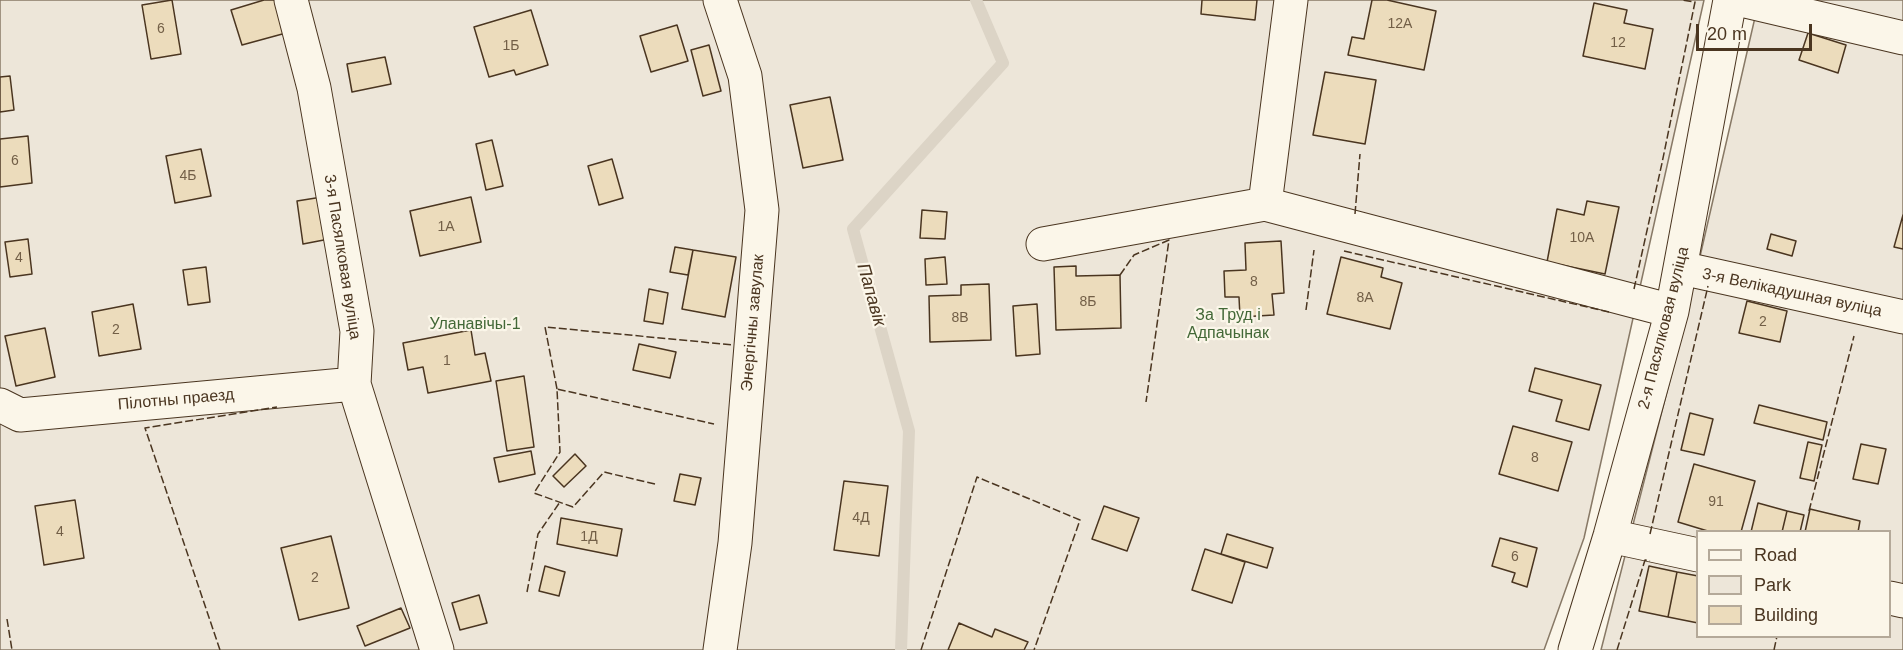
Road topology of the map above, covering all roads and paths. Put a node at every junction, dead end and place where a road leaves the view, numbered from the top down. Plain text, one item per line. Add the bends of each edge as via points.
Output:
1 (291, 0) edge
2 (720, 0) edge
3 (1291, 0) edge
4 (1730, 0) edge
5 (1741, 0) edge
6 (1903, 38) edge
7 (1265, 204) junction
8 (1043, 244) dead end
9 (1681, 268) junction
10 (1672, 311) junction
11 (1903, 317) edge
12 (354, 384) junction
13 (0, 405) edge
14 (1610, 536) junction
15 (1696, 555) edge
16 (437, 650) edge
17 (720, 650) edge
18 (1575, 650) edge

1 - 12 street, 3-я Пасялковая вуліца via 314,88 357,331
2 - 17 street, Энергічны завулак via 745,76 762,210 735,543
3 - 7 street
4 - 9 street, 2-я Пасялковая вуліца
5 - 6 street
7 - 8 street
7 - 10 street
9 - 10 street, 2-я Пасялковая вуліца
9 - 11 street, 3-я Велікадушная вуліца
10 - 14 street, 2-я Пасялковая вуліца
12 - 13 street, Пілотны праезд via 20,415
12 - 16 street, 3-я Пасялковая вуліца
14 - 15 street
14 - 18 street, 2-я Пасялковая вуліца

